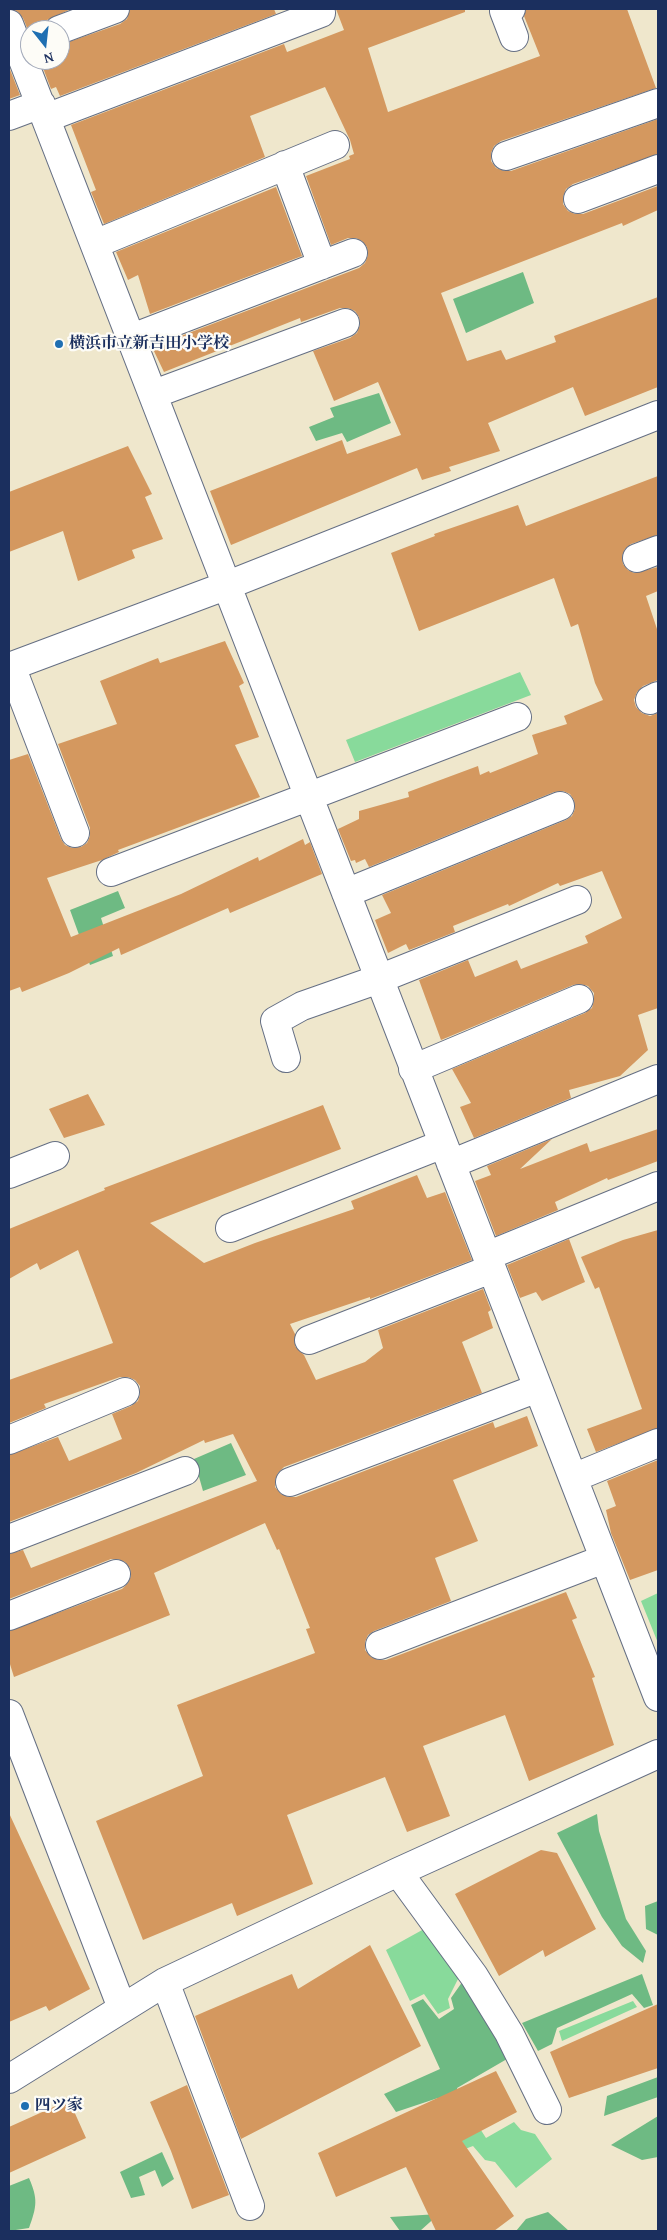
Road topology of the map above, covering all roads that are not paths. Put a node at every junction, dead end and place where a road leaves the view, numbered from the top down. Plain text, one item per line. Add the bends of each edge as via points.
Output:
1 (115, 9) edge
2 (511, 9) edge
3 (321, 13) dead end
4 (70, 26) edge
5 (19, 37) edge
6 (514, 37) dead end
7 (658, 103) edge
8 (44, 111) junction
9 (9, 116) edge
10 (334, 145) dead end
11 (506, 156) dead end
12 (285, 165) junction
13 (658, 169) edge
14 (578, 199) dead end
15 (96, 244) junction
16 (353, 253) dead end
17 (322, 265) junction
18 (345, 323) dead end
19 (132, 338) junction
20 (154, 394) junction
21 (658, 415) edge
22 (228, 585) junction
23 (10, 666) edge
24 (517, 717) dead end
25 (309, 797) junction
26 (560, 806) dead end
27 (75, 833) dead end
28 (111, 872) dead end
29 (346, 893) junction
30 (577, 900) dead end
31 (379, 979) junction
32 (578, 1000) dead end
33 (286, 1058) dead end
34 (414, 1068) junction
35 (658, 1079) edge
36 (447, 1154) junction
37 (55, 1156) dead end
38 (9, 1174) edge
39 (658, 1186) edge
40 (230, 1228) dead end
41 (489, 1263) junction
42 (310, 1340) dead end
43 (538, 1388) junction
44 (125, 1392) dead end
45 (9, 1440) edge
46 (658, 1443) edge
47 (186, 1471) dead end
48 (573, 1478) junction
49 (290, 1482) dead end
50 (9, 1539) edge
51 (604, 1559) junction
52 (116, 1574) dead end
53 (9, 1616) edge
54 (380, 1645) dead end
55 (658, 1698) edge
56 (9, 1714) edge
57 (15, 1749) edge
58 (658, 1754) edge
59 (398, 1872) junction
60 (166, 1982) junction
61 (122, 2008) junction
62 (9, 2078) edge
63 (547, 2110) dead end
64 (250, 2206) dead end

1 - 4 street
2 - 6 street via 504,11
3 - 8 street
5 - 8 street
7 - 11 street
8 - 9 street
8 - 15 street
10 - 12 street
12 - 15 street
12 - 17 street
13 - 14 street
15 - 19 street
16 - 17 street
17 - 19 street
18 - 20 street
19 - 20 street
20 - 22 street
21 - 22 street
22 - 23 street
22 - 25 street
23 - 27 street
24 - 25 street
25 - 28 street
25 - 29 street
26 - 29 street
29 - 31 street
30 - 31 street
31 - 33 street via 302,1006 275,1021
31 - 34 street
32 - 34 street
34 - 36 street
35 - 36 street
36 - 40 street
36 - 41 street
37 - 38 street
39 - 41 street
41 - 42 street
41 - 43 street
43 - 48 street
43 - 49 street
44 - 45 street
46 - 48 street
47 - 50 street
48 - 51 street
51 - 54 street
51 - 55 street
52 - 53 street
56 - 57 street
57 - 61 street
58 - 59 street
59 - 60 street
59 - 63 street via 474,1976 509,2033
60 - 61 street
60 - 64 street
61 - 62 street

